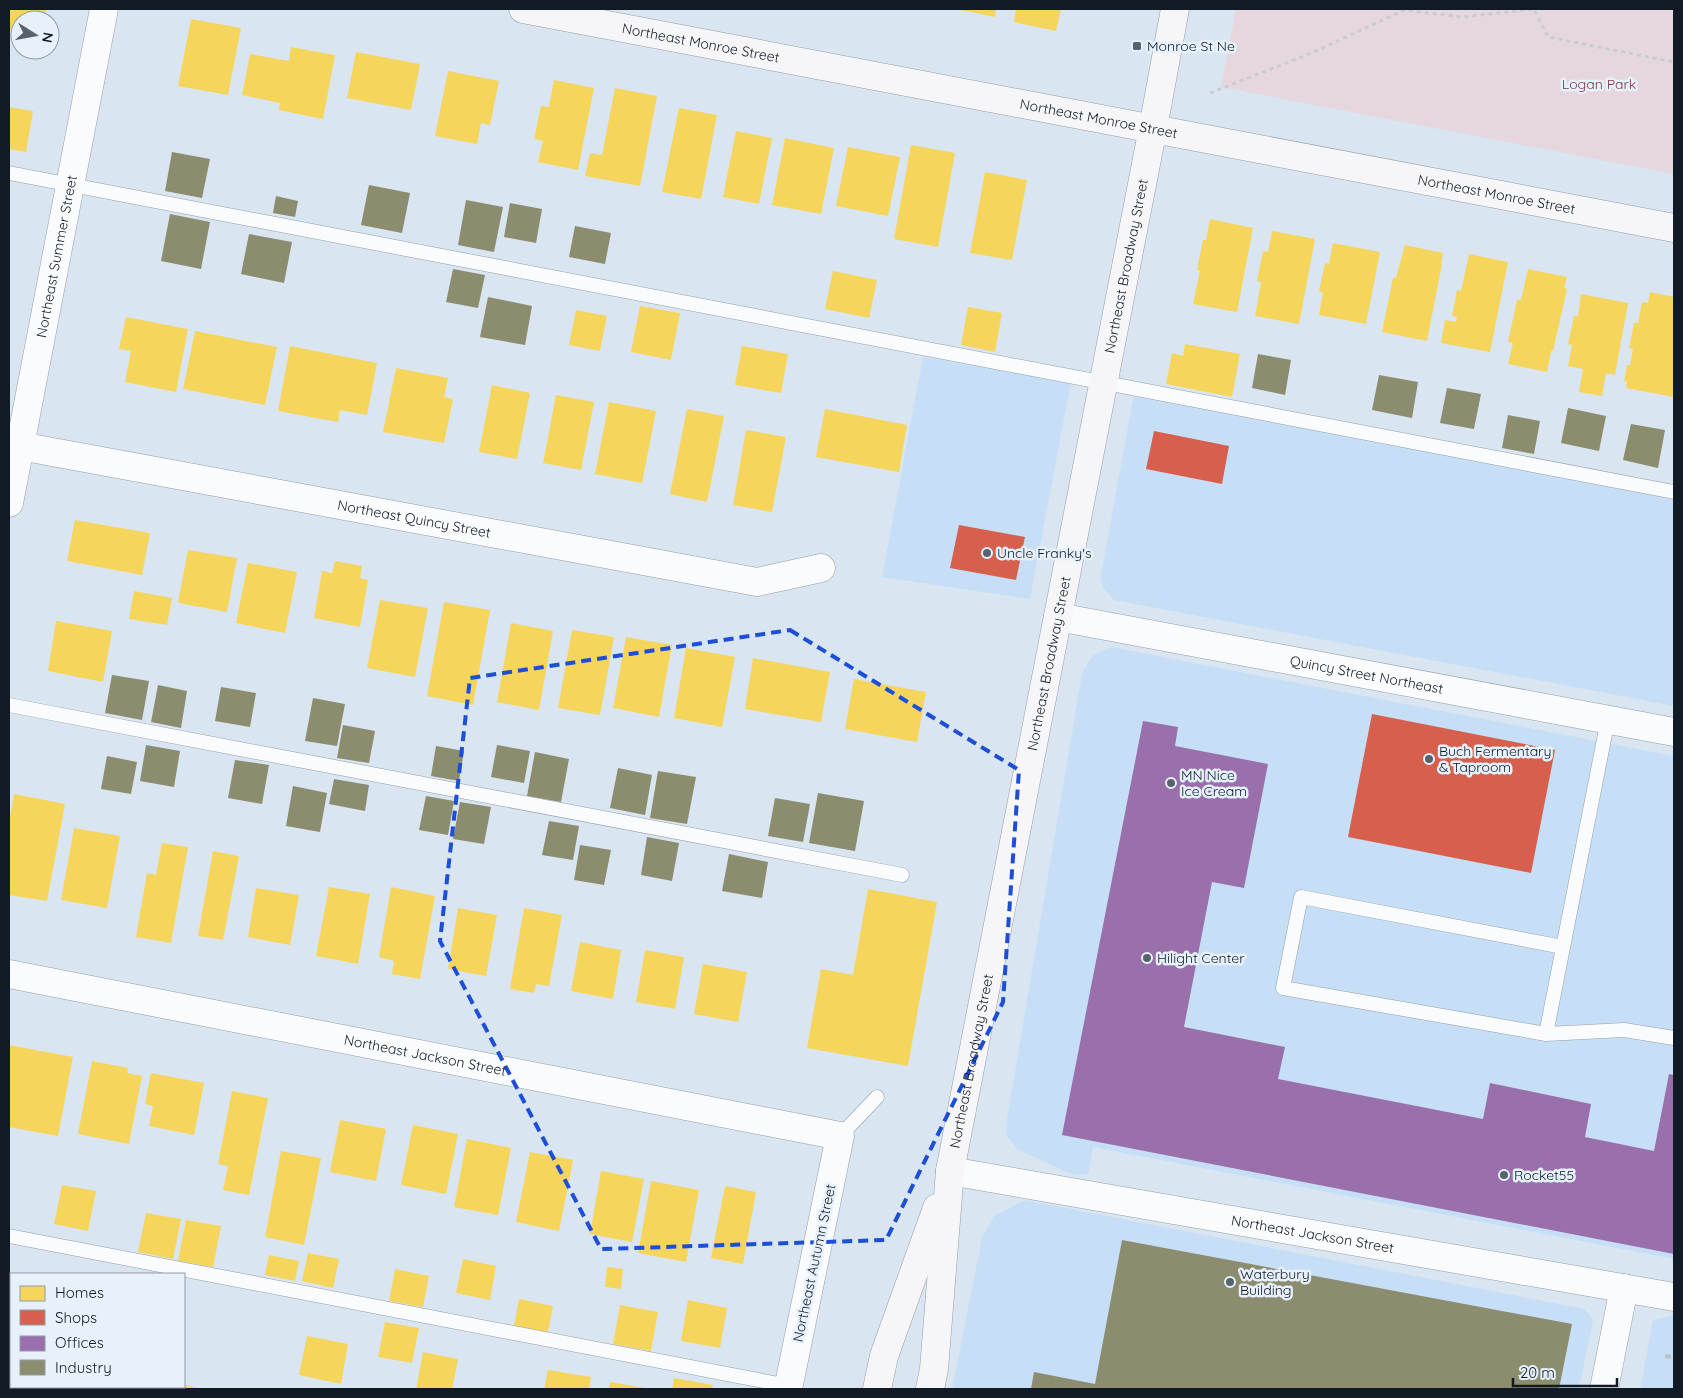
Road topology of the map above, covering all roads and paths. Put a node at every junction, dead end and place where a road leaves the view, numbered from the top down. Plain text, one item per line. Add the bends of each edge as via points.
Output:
1 (104, 9) edge
2 (523, 9) edge
3 (1175, 9) edge
4 (1674, 62) edge
5 (1210, 93) dead end
6 (1153, 128) junction
7 (9, 173) edge
8 (70, 185) junction
9 (1674, 228) edge
10 (1104, 383) junction
11 (14, 446) edge
12 (1674, 492) edge
13 (9, 503) edge
14 (821, 568) dead end
15 (1058, 617) junction
16 (9, 705) edge
17 (1608, 720) junction
18 (1674, 732) edge
19 (902, 875) dead end
20 (1563, 947) junction
21 (9, 974) edge
22 (1546, 1034) junction
23 (1674, 1038) edge
24 (878, 1097) dead end
25 (840, 1136) junction
26 (950, 1171) junction
27 (9, 1236) edge
28 (1624, 1288) junction
29 (1674, 1297) edge
30 (789, 1388) edge
31 (877, 1389) edge
32 (930, 1389) edge
33 (1604, 1389) edge

1 - 8 street, Northeast Summer Street
2 - 6 main road, Northeast Monroe Street
3 - 6 main road, Northeast Broadway Street
4 - 5 path via 1548,37 1534,9 1462,17 1404,10 1314,52
6 - 9 main road, Northeast Monroe Street
6 - 10 main road, Northeast Broadway Street
7 - 8 lane
8 - 10 lane
8 - 11 street, Northeast Summer Street
10 - 12 lane
10 - 15 main road, Northeast Broadway Street
11 - 13 street, Northeast Summer Street
11 - 14 street, Northeast Quincy Street via 757,582
15 - 17 street, Quincy Street Northeast
15 - 26 main road, Northeast Broadway Street
16 - 19 lane
17 - 18 street, Quincy Street Northeast
17 - 20 lane
20 - 22 lane
20 - 22 lane via 1301,897 1283,988
21 - 25 street, Northeast Jackson Street
22 - 23 lane via 1624,1030
24 - 25 lane
25 - 30 street, Northeast Autumn Street
26 - 28 street, Northeast Jackson Street
26 - 31 main road, Northeast Broadway Street via 884,1356
26 - 32 main road, Northeast Broadway Street
27 - 30 lane
28 - 29 street, Northeast Jackson Street
28 - 33 street

